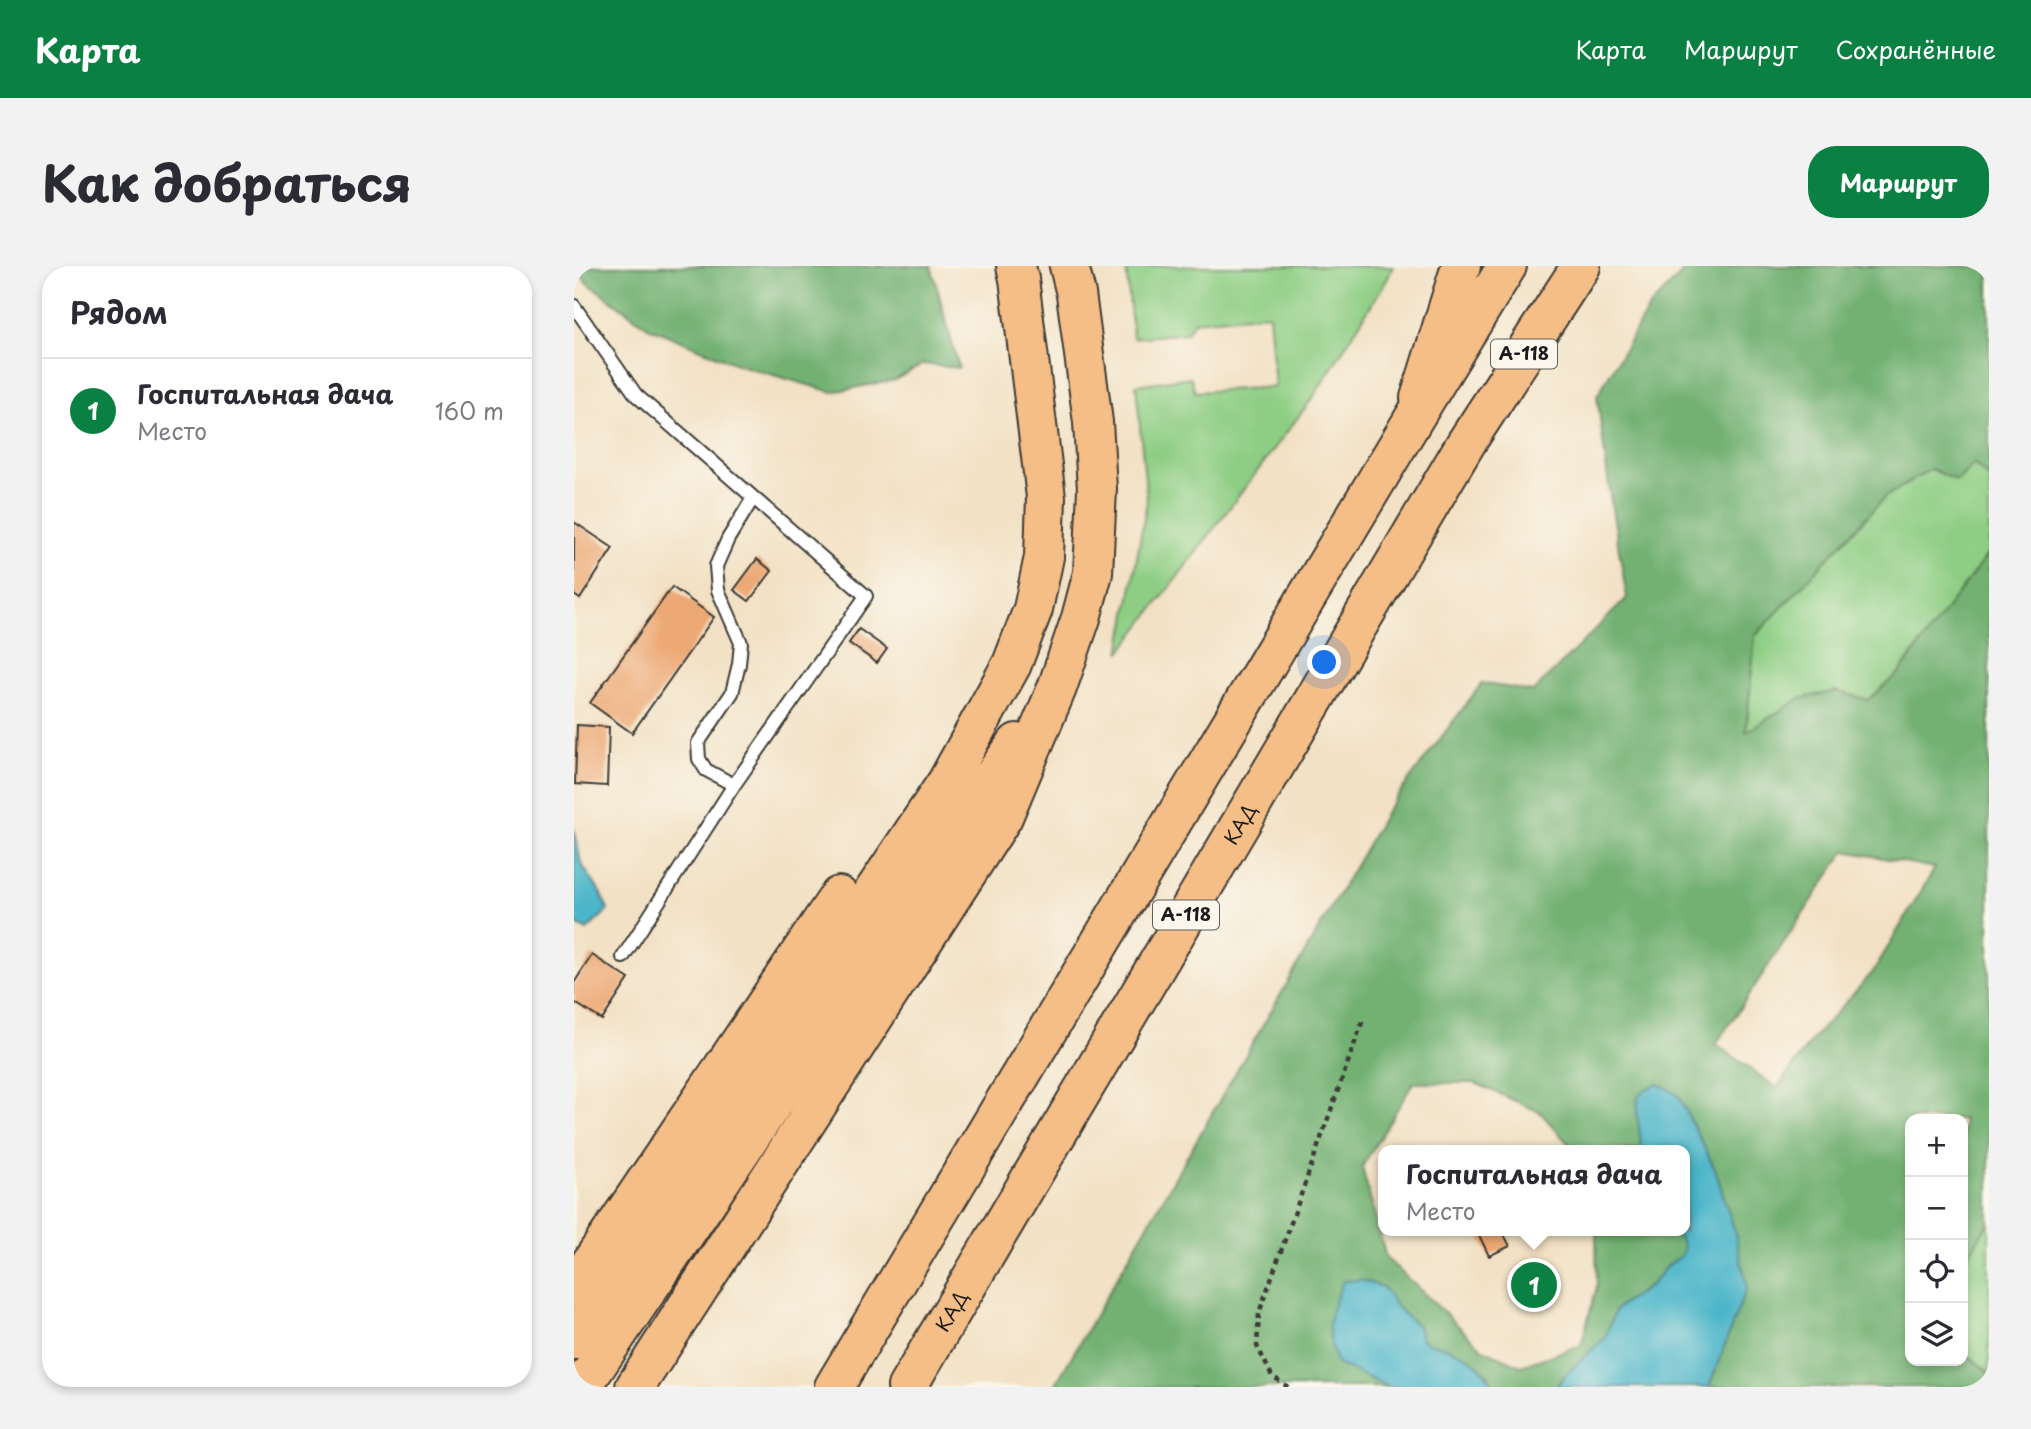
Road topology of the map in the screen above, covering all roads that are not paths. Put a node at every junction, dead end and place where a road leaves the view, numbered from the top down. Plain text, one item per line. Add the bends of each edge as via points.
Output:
1 (1016, 266) edge
2 (1461, 266) edge
3 (1507, 266) edge
4 (1581, 266) edge
5 (1074, 275) edge
6 (574, 306) edge
7 (1413, 418) junction
8 (753, 498) junction
9 (1012, 664) junction
10 (1057, 688) junction
11 (734, 785) junction
12 (623, 957) dead end
13 (574, 1288) edge
14 (574, 1340) edge
15 (582, 1387) edge
16 (635, 1387) edge
17 (834, 1387) edge
18 (907, 1387) edge

1 - 9 main road via 1045,497 1044,556 1033,609
2 - 7 main road
3 - 7 main road, А-118
4 - 18 main road, КАД / А-118 via 1459,455
5 - 10 main road via 1097,489 1093,573
6 - 8 lane via 636,395
7 - 17 main road, А-118
8 - 11 lane via 716,566 718,590 741,643 739,664 732,693 698,743 699,759 706,770
8 - 11 lane via 866,596
9 - 13 main road via 924,770
9 - 14 main road via 947,782
10 - 15 main road
10 - 16 main road via 1003,817
11 - 12 lane

